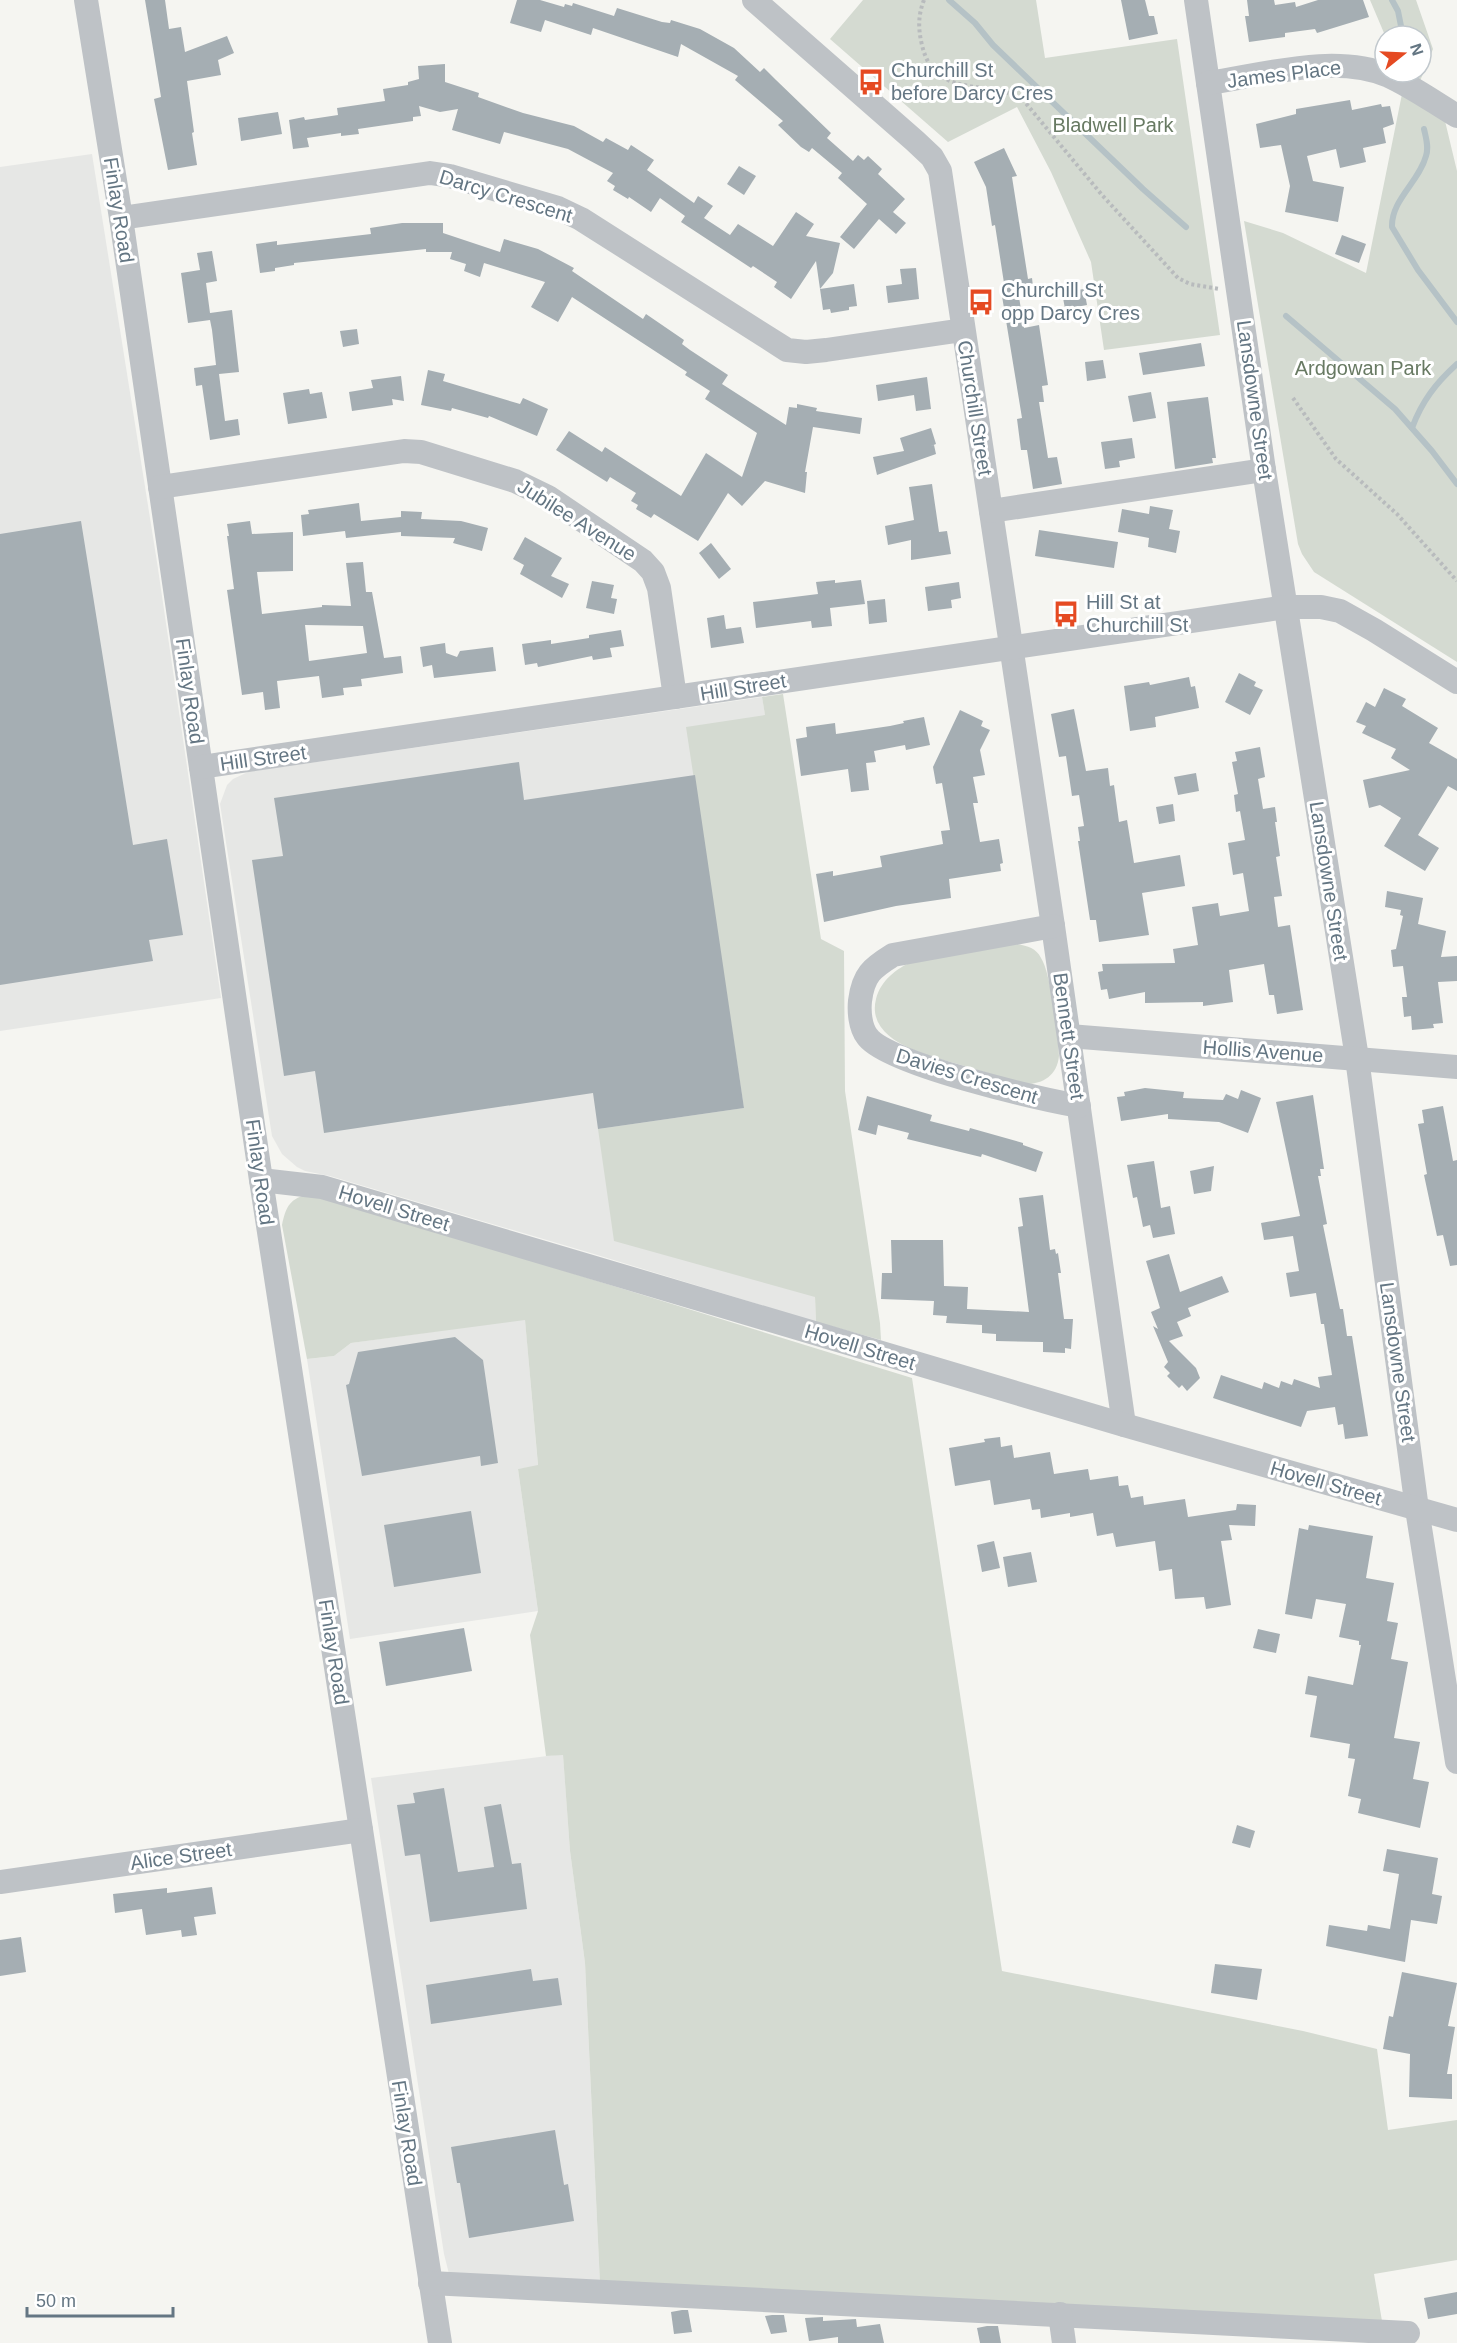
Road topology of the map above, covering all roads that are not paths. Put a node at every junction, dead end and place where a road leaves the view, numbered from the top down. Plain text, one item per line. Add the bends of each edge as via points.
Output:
1 (86, 0) edge
2 (754, 0) edge
3 (1196, 0) edge
4 (1208, 83) junction
5 (1457, 116) edge
6 (121, 218) junction
7 (963, 330) junction
8 (1264, 470) junction
9 (160, 487) junction
10 (991, 511) junction
11 (1286, 607) junction
12 (1010, 647) junction
13 (1457, 682) edge
14 (675, 697) junction
15 (201, 766) junction
16 (1053, 926) junction
17 (1069, 1036) junction
18 (1357, 1058) junction
19 (1457, 1067) edge
20 (1079, 1106) junction
21 (261, 1180) junction
22 (1124, 1425) junction
23 (1417, 1509) junction
24 (1457, 1520) edge
25 (1457, 1762) edge
26 (361, 1830) junction
27 (0, 1882) edge
28 (430, 2283) junction
29 (1059, 2314) junction
30 (1408, 2333) dead end
31 (440, 2343) edge
32 (1064, 2343) edge

1 - 6 street, Finlay Road
2 - 7 street, Churchill Street via 932,157 940,171
3 - 4 street, Lansdowne Street
4 - 5 street, James Place via 1314,67 1349,66 1388,76
4 - 8 street, Lansdowne Street
6 - 7 street, Darcy Crescent via 430,173 558,208 581,219 787,350 826,350
6 - 9 street, Finlay Road
7 - 10 street, Churchill Street
8 - 10 street
8 - 11 street, Lansdowne Street
9 - 14 street, Jubilee Avenue via 404,451 420,452 515,481 548,497 643,561 653,572 663,606
9 - 15 street, Finlay Road
10 - 12 street, Churchill Street
11 - 12 street, Hill Street
11 - 13 street, Hill Street via 1321,607 1340,612
11 - 18 street, Lansdowne Street
12 - 14 street, Hill Street
12 - 16 street, Bennett Street
14 - 15 street, Hill Street
15 - 21 street, Finlay Road
16 - 17 street, Bennett Street
16 - 20 street, Davies Crescent via 893,955 871,969 862,989 859,1012 867,1036 881,1049 1022,1095
17 - 18 street, Hollis Avenue
17 - 20 street, Bennett Street
18 - 19 street, Hollis Avenue
18 - 23 street, Lansdowne Street
20 - 22 street, Bennett Street
21 - 22 street, Hovell Street via 322,1187
21 - 26 street, Finlay Road
22 - 23 street, Hovell Street
23 - 24 street, Hovell Street
23 - 25 street, Lansdowne Street
26 - 27 street, Alice Street
26 - 28 street, Finlay Road
28 - 29 street
28 - 31 street, Finlay Road
29 - 30 street
29 - 32 street

